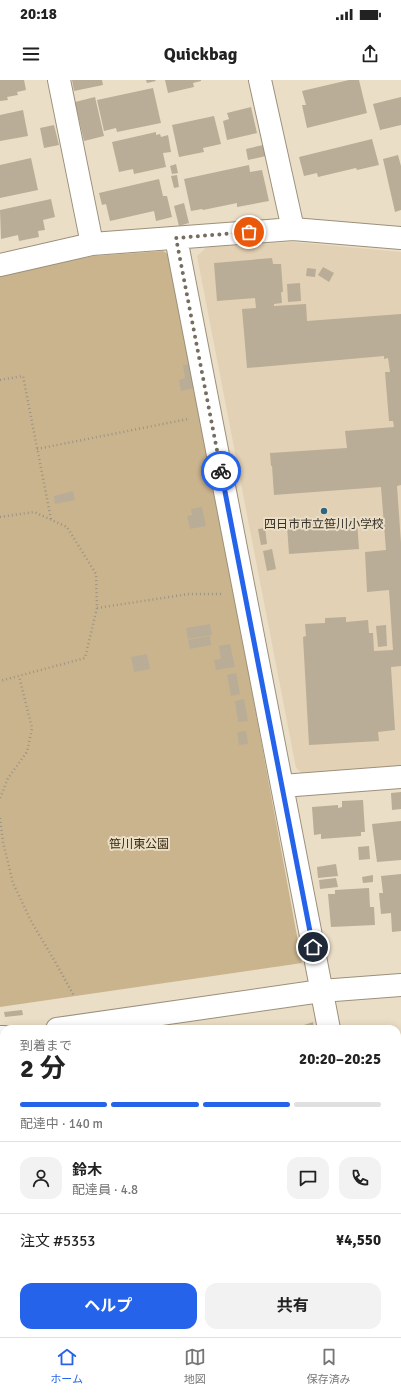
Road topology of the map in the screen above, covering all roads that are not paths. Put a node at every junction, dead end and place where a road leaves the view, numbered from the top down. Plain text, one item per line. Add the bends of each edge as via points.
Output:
1 (59, 80) edge
2 (260, 80) edge
3 (293, 229) junction
4 (176, 238) junction
5 (401, 238) edge
6 (92, 244) junction
7 (0, 265) edge
8 (401, 777) edge
9 (282, 786) junction
10 (401, 985) edge
11 (321, 991) junction
12 (85, 1025) edge
13 (328, 1025) edge

1 - 6 street
2 - 3 street
3 - 4 street
3 - 5 street
4 - 6 street
4 - 9 street
6 - 7 street
8 - 9 street
9 - 11 street
10 - 11 street
11 - 12 street
11 - 13 street

